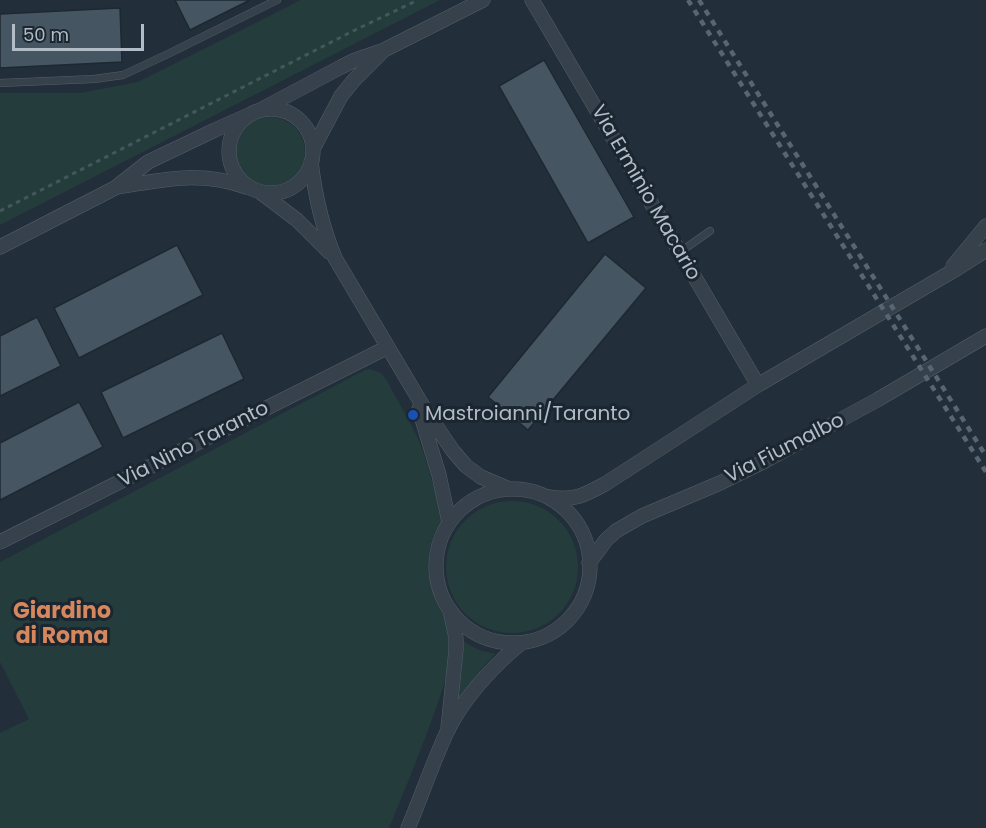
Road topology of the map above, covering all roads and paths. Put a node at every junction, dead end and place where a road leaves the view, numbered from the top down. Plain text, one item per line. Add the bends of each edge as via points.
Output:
1 (277, 0) edge
2 (418, 0) edge
3 (483, 0) edge
4 (532, 0) edge
5 (384, 50) junction
6 (0, 83) edge
7 (254, 113) junction
8 (312, 155) junction
9 (115, 188) junction
10 (256, 190) junction
11 (0, 211) edge
12 (986, 226) edge
13 (710, 231) dead end
14 (0, 247) edge
15 (986, 250) edge
16 (680, 252) junction
17 (335, 258) junction
18 (946, 275) junction
19 (986, 336) edge
20 (388, 347) junction
21 (758, 385) junction
22 (413, 389) junction
23 (509, 489) junction
24 (549, 497) junction
25 (449, 522) junction
26 (0, 542) edge
27 (589, 563) junction
28 (450, 608) junction
29 (521, 643) junction
30 (447, 733) junction
31 (408, 828) edge

1 - 6 lane via 123,75
2 - 11 path
3 - 5 street
4 - 16 street, Via Erminio Macario
5 - 7 street via 341,66
5 - 8 street via 340,96
7 - 8 street via 283,111 298,119 308,132
7 - 9 street via 148,162
7 - 10 street via 237,126 229,152 233,170
8 - 10 street via 304,177 292,188 276,193
8 - 17 street via 318,206
9 - 10 street via 188,177 219,178
9 - 14 street
10 - 17 street via 303,225
12 - 18 street
13 - 16 lane
15 - 18 street
16 - 21 street, Via Erminio Macario
17 - 20 street
18 - 21 street
19 - 27 street, Via Fiumalbo via 765,461 642,516 616,531
20 - 22 street
20 - 26 street, Via Nino Taranto
21 - 24 street via 592,490 571,499
22 - 23 street via 466,466
22 - 25 street
23 - 24 street
23 - 25 street via 474,499
24 - 27 street via 576,525
25 - 28 street via 436,563 439,586
27 - 29 street via 586,590 571,618 549,634
28 - 29 street via 472,632 491,640
28 - 30 street via 456,650
29 - 30 street via 484,678
30 - 31 street

